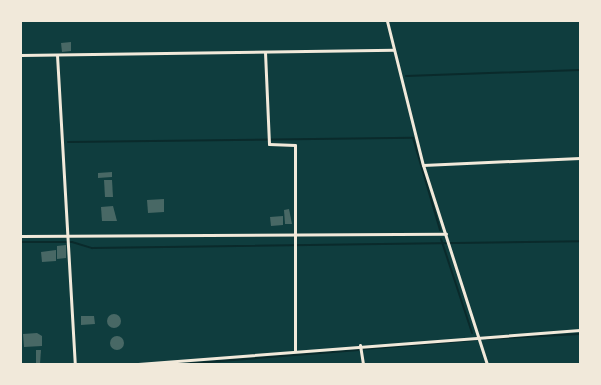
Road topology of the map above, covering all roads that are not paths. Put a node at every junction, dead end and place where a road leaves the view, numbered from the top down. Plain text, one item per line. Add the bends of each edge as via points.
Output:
1 (387, 21) edge
2 (394, 50) junction
3 (265, 52) junction
4 (21, 55) edge
5 (57, 55) junction
6 (580, 158) edge
7 (423, 165) junction
8 (446, 234) junction
9 (294, 235) junction
10 (21, 236) edge
11 (68, 238) junction
12 (580, 330) edge
13 (479, 336) junction
14 (360, 345) junction
15 (295, 351) junction
16 (75, 364) edge
17 (138, 364) edge
18 (363, 364) edge
19 (487, 364) edge

1 - 2 street
2 - 3 street
2 - 7 street
3 - 5 street
3 - 9 street via 269,139 296,145
4 - 5 street
5 - 11 street
6 - 7 street
7 - 8 street
8 - 9 street
8 - 13 street
9 - 11 street
9 - 15 street
10 - 11 street
11 - 16 street
12 - 13 street
13 - 14 street
13 - 19 street
14 - 15 street
14 - 18 street
15 - 17 street

